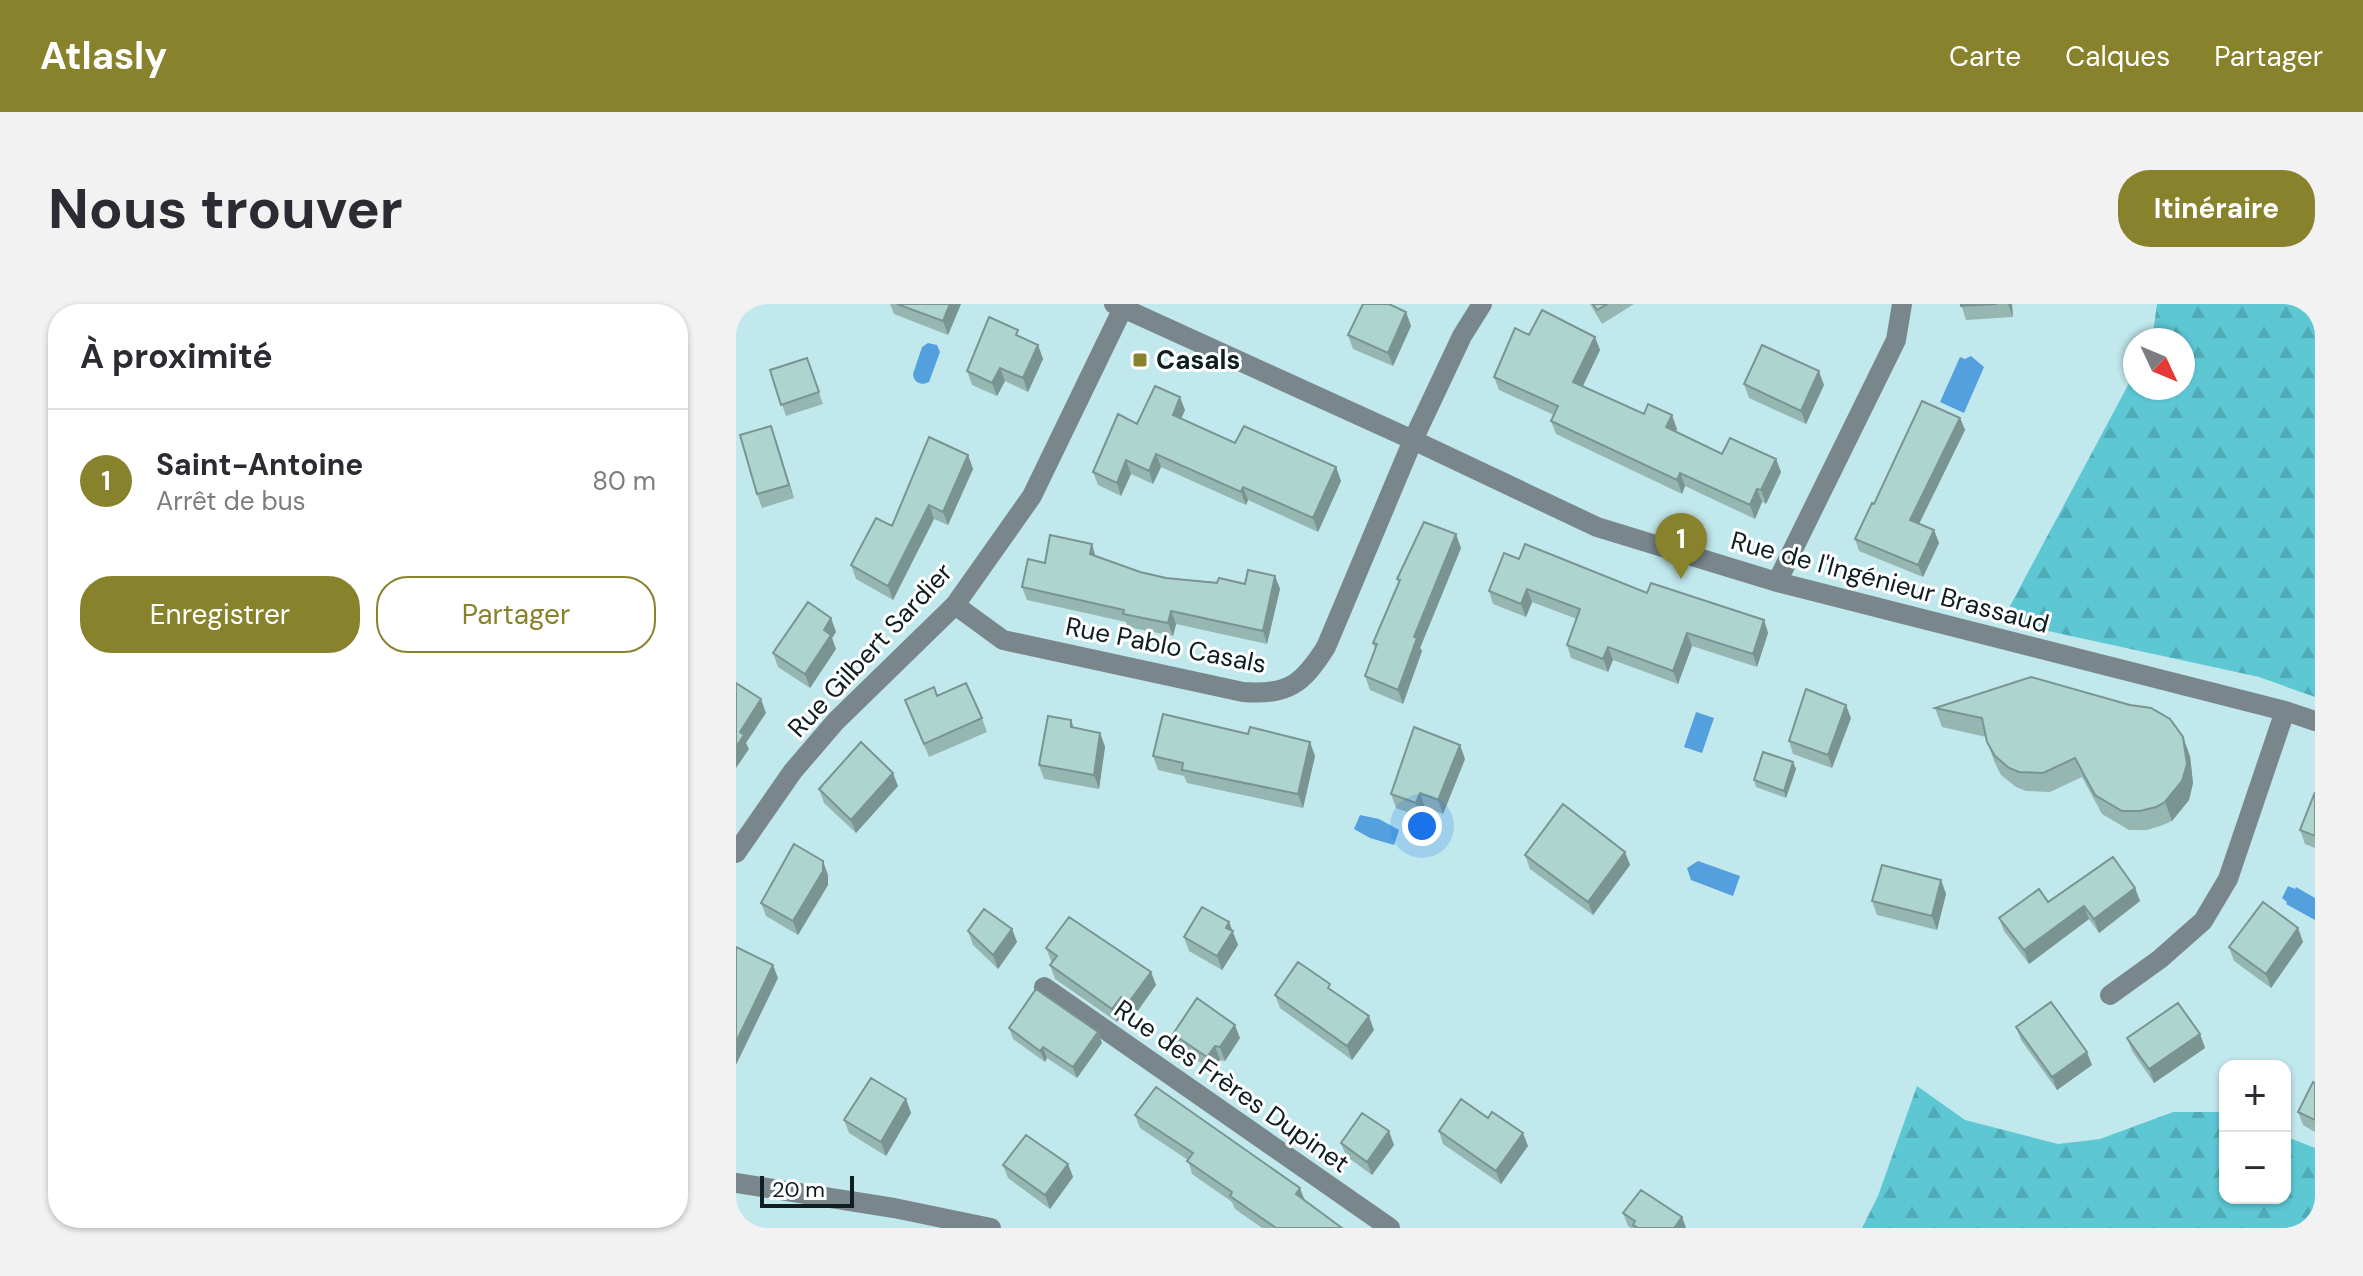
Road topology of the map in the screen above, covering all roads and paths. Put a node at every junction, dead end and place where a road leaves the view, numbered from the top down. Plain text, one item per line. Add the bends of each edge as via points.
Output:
1 (1482, 304) edge
2 (1902, 304) edge
3 (1119, 306) edge
4 (1413, 440) junction
5 (1777, 582) junction
6 (955, 605) junction
7 (2285, 711) junction
8 (2315, 721) edge
9 (736, 853) edge
10 (1044, 987) dead end
11 (2110, 995) dead end
12 (736, 1183) edge
13 (991, 1228) edge
14 (1390, 1228) edge

1 - 4 street, Rue Pablo Casals
2 - 5 street via 1896,340
3 - 4 street, Rue de l'Ingénieur Brassaud
3 - 6 street, Rue Gilbert Sardier via 1032,496
4 - 5 street, Rue de l'Ingénieur Brassaud via 1597,527
4 - 6 street, Rue Pablo Casals via 1326,647 1310,672 1289,688 1269,694 1243,692 1003,640
5 - 7 street, Rue de l'Ingénieur Brassaud
6 - 9 street, Rue Gilbert Sardier via 836,721 793,771
7 - 8 street, Rue de l'Ingénieur Brassaud
7 - 11 street via 2228,879 2203,921
10 - 14 street, Rue des Frères Dupinet
12 - 13 street

